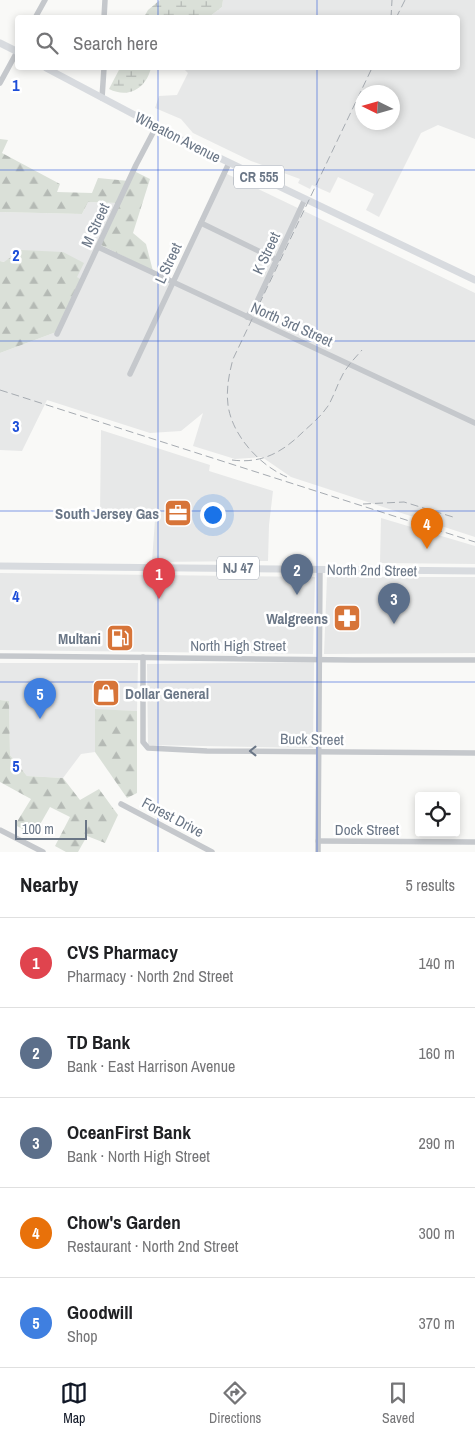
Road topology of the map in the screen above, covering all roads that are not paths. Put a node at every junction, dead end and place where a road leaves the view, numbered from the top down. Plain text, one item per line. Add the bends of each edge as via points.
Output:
1 (45, 0) edge
2 (105, 0) edge
3 (37, 15) edge
4 (104, 15) edge
5 (0, 43) edge
6 (15, 51) edge
7 (15, 56) edge
8 (50, 70) edge
9 (104, 70) edge
10 (0, 83) edge
11 (102, 98) junction
12 (156, 127) junction
13 (229, 163) junction
14 (306, 199) junction
15 (201, 223) junction
16 (98, 247) junction
17 (277, 260) junction
18 (475, 280) edge
19 (173, 283) junction
20 (247, 317) junction
21 (57, 334) dead end
22 (130, 374) dead end
23 (475, 423) edge
24 (0, 566) edge
25 (320, 569) junction
26 (475, 571) edge
27 (0, 656) edge
28 (143, 657) junction
29 (319, 658) junction
30 (475, 660) edge
31 (319, 751) junction
32 (475, 753) edge
33 (121, 804) dead end
34 (0, 830) edge
35 (318, 841) junction
36 (475, 842) edge
37 (43, 852) edge
38 (212, 852) edge
39 (318, 852) edge

1 - 3 street
2 - 4 street
5 - 6 main road
7 - 10 street
8 - 11 main road, Wheaton Avenue / CR 555
9 - 11 street
11 - 12 main road, Wheaton Avenue / CR 555
12 - 13 main road, Wheaton Avenue / CR 555
12 - 16 street, M Street
13 - 14 main road, Wheaton Avenue / CR 555
13 - 15 street, L Street
14 - 17 street, K Street
14 - 18 main road, Wheaton Avenue / CR 555
15 - 17 street
15 - 19 street, L Street
16 - 19 street, North 3rd Street
16 - 21 street, M Street
17 - 20 street, K Street
19 - 20 street, North 3rd Street
19 - 22 street, L Street
20 - 23 street, North 3rd Street
24 - 25 main road, North 2nd Street / NJ 47
25 - 26 main road, North 2nd Street / NJ 47
25 - 29 street
27 - 28 street, North High Street
28 - 29 street, North High Street
31 -> 28 street, Buck Street via 148,748 143,742
29 - 30 street, North High Street
29 - 31 street
31 - 32 street, Buck Street
31 - 35 street
33 - 38 street, Forest Drive
34 - 37 street
35 - 36 street, Dock Street
35 - 39 street

